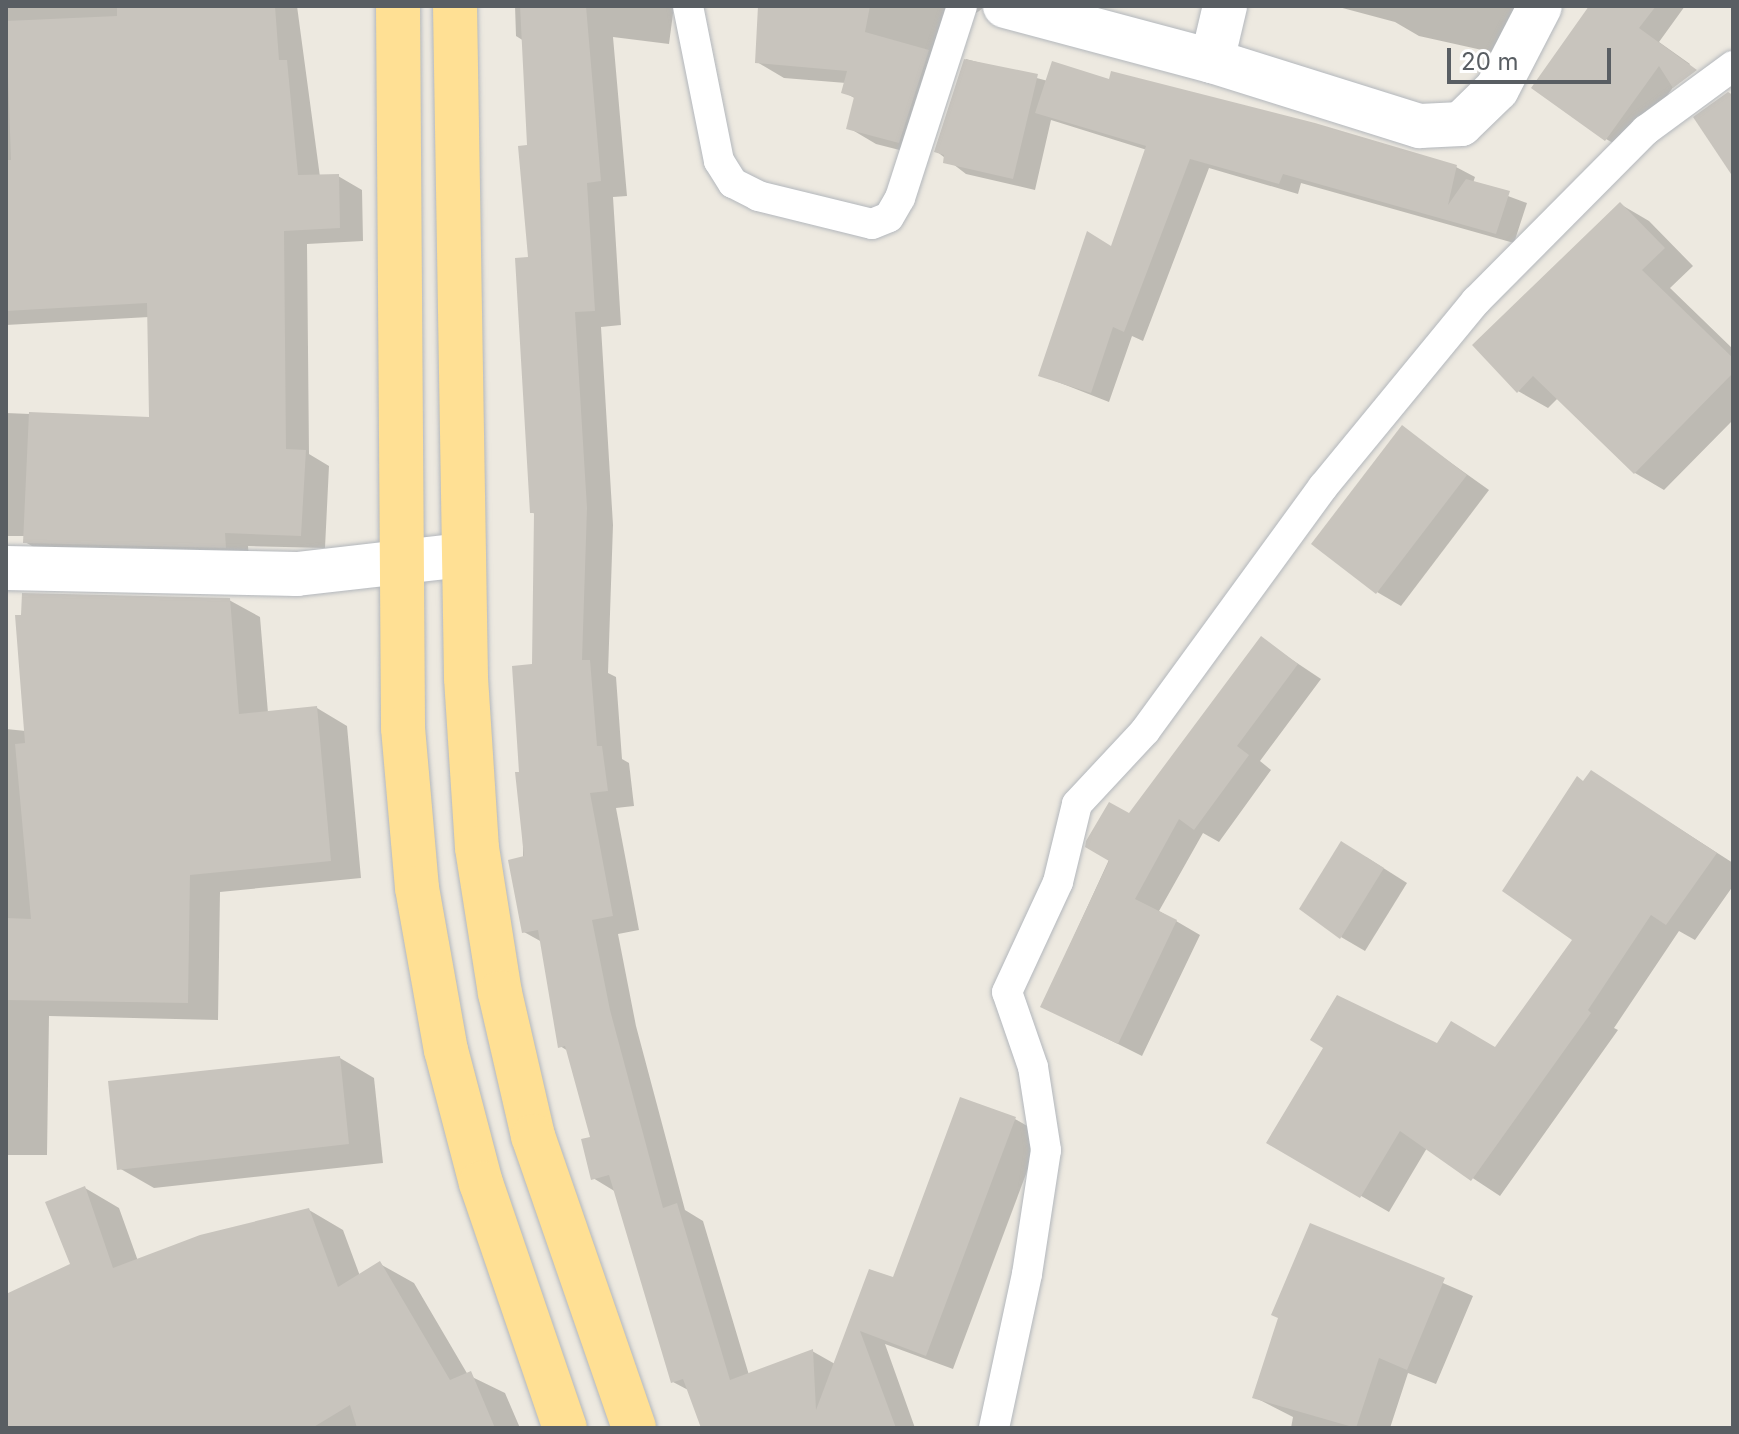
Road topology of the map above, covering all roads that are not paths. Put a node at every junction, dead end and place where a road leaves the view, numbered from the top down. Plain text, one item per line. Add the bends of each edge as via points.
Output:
1 (398, 6) edge
2 (455, 6) edge
3 (688, 6) edge
4 (962, 6) edge
5 (1005, 6) edge
6 (1225, 6) edge
7 (1540, 6) edge
8 (1212, 61) junction
9 (1733, 66) edge
10 (464, 555) junction
11 (402, 566) junction
12 (6, 568) edge
13 (565, 1428) edge
14 (634, 1428) edge
15 (994, 1428) edge

1 - 11 highway
2 - 10 highway
3 - 4 lane via 719,161 733,183 758,196 872,224 889,217 900,198
5 - 8 street
6 - 8 street
7 - 8 street via 1497,89 1461,124 1420,126
9 - 15 lane via 1646,130 1476,301 1323,487 1145,731 1077,804 1058,882 1007,992 1033,1067 1046,1150 1027,1274
10 - 11 street
10 - 14 highway via 477,848 500,993 533,1136
11 - 12 street via 297,574
11 - 13 highway via 403,728 417,888 446,1050 486,1198

